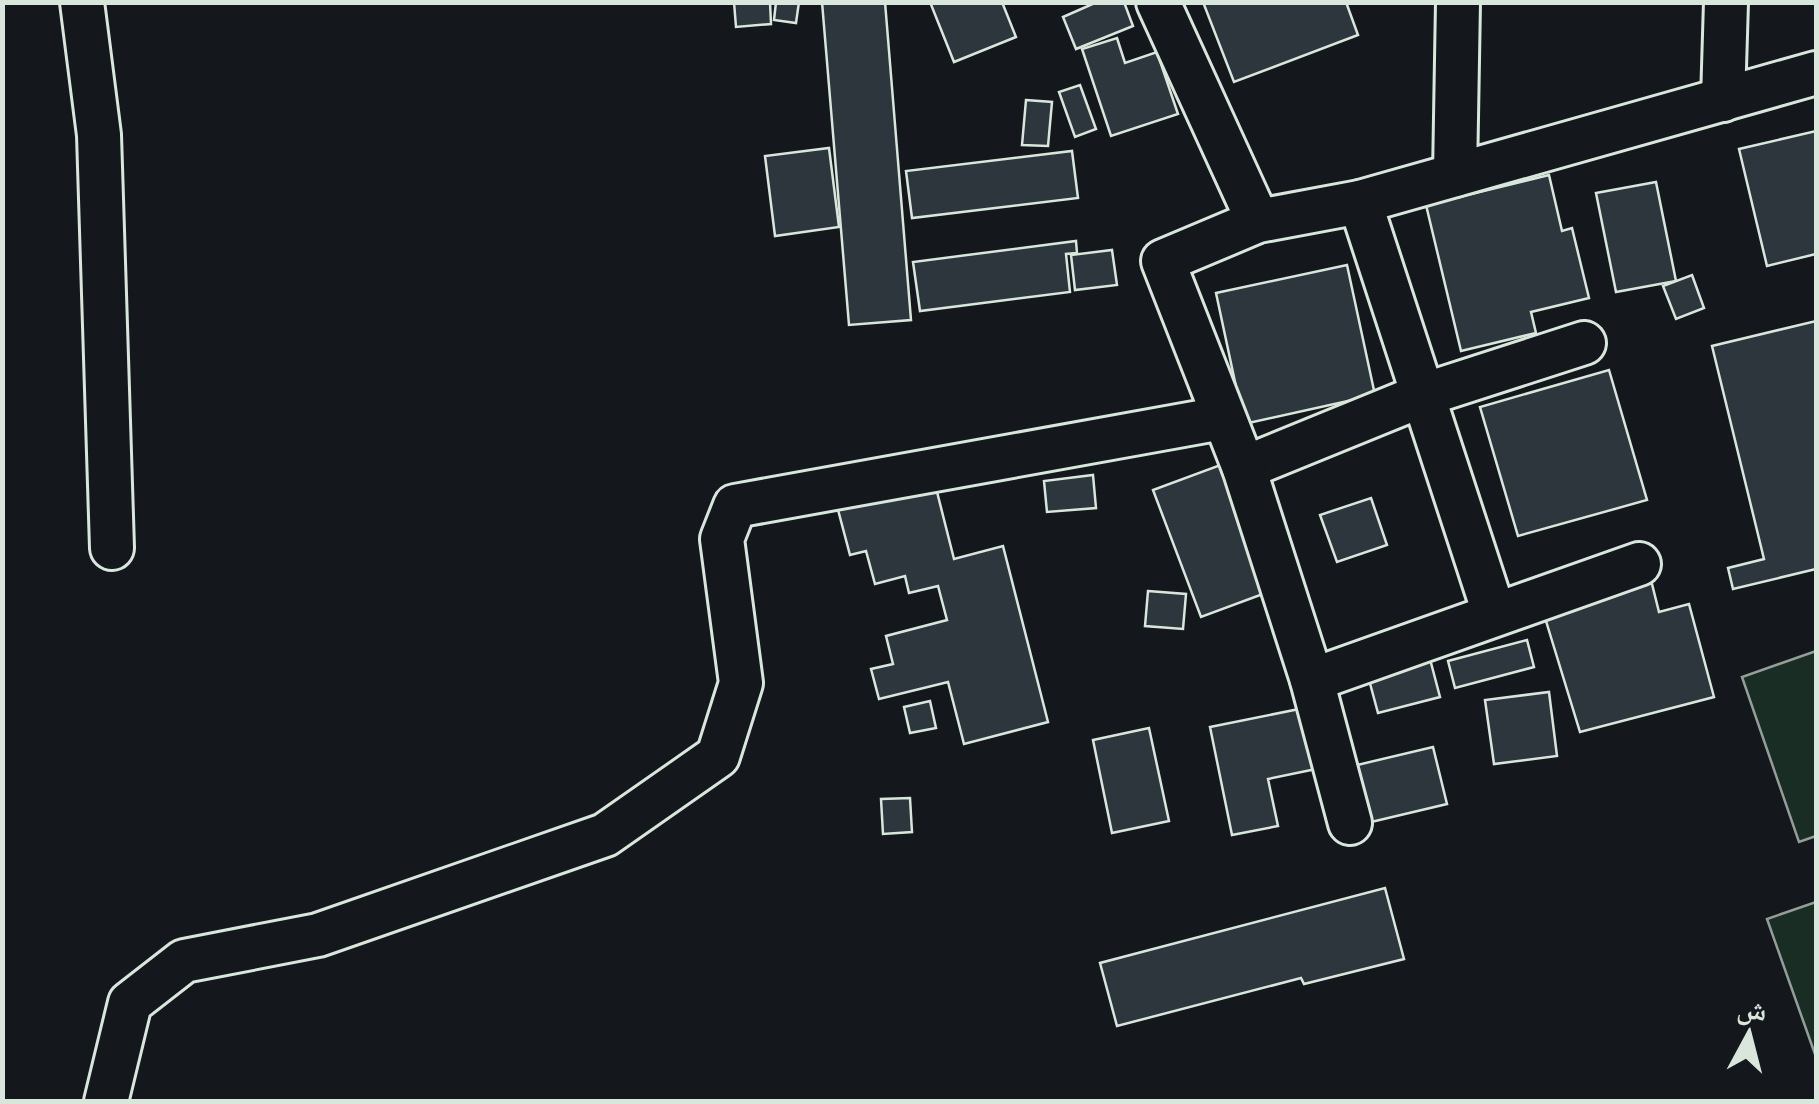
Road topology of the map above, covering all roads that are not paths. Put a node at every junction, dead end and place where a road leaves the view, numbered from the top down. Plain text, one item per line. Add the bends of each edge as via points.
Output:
1 (82, 2) edge
2 (1158, 2) edge
3 (1458, 2) edge
4 (1726, 2) edge
5 (1816, 73) edge
6 (1723, 100) junction
7 (1455, 175) junction
8 (1360, 202) junction
9 (1258, 220) junction
10 (1584, 343) dead end
11 (1423, 394) junction
12 (1222, 418) junction
13 (1244, 468) junction
14 (112, 548) dead end
15 (1640, 564) dead end
16 (1494, 613) junction
17 (1312, 680) junction
18 (1350, 824) dead end
19 (106, 1102) edge

1 - 14 street via 98,135
2 - 9 street
3 - 7 street
4 - 6 street
5 - 6 street
6 - 7 street
7 - 8 street
8 - 9 street
8 - 11 street
9 - 12 street via 1162,260
10 - 11 street
11 - 13 street
11 - 16 street
12 - 13 street
12 - 19 street via 736,506 722,539 741,683 718,756 605,835 318,936 184,961 130,1003
13 - 17 street
15 - 16 street
16 - 17 street
17 - 18 street

